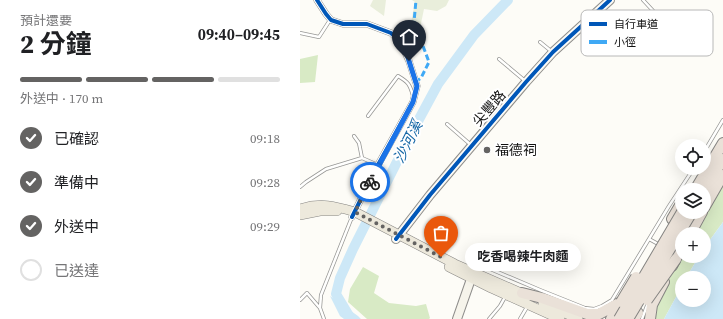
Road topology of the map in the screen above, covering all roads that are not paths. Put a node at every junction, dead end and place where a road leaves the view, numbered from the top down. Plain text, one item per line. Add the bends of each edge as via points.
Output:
1 (317, 0) edge
2 (610, 0) edge
3 (642, 0) edge
4 (599, 10) edge
5 (652, 10) edge
6 (331, 20) junction
7 (581, 26) edge
8 (300, 33) edge
9 (540, 42) dead end
10 (553, 52) junction
11 (499, 59) dead end
12 (526, 82) junction
13 (413, 99) junction
14 (368, 116) dead end
15 (723, 120) edge
16 (447, 124) dead end
17 (354, 136) dead end
18 (723, 136) edge
19 (711, 140) edge
20 (723, 143) edge
21 (471, 146) junction
22 (711, 156) edge
23 (362, 158) junction
24 (723, 159) edge
25 (378, 165) junction
26 (689, 175) edge
27 (723, 175) edge
28 (699, 183) edge
29 (709, 183) edge
30 (300, 187) edge
31 (711, 196) edge
32 (300, 209) edge
33 (675, 214) edge
34 (300, 215) edge
35 (354, 215) junction
36 (678, 219) edge
37 (688, 219) edge
38 (397, 237) junction
39 (649, 239) junction
40 (675, 261) edge
41 (675, 261) edge
42 (473, 276) junction
43 (657, 276) dead end
44 (655, 283) dead end
45 (522, 293) junction
46 (506, 295) junction
47 (300, 300) edge
48 (621, 302) junction
49 (528, 305) junction
50 (320, 308) junction
51 (638, 317) edge
52 (324, 319) edge
53 (458, 319) edge
54 (489, 319) edge
55 (520, 319) edge
56 (559, 319) edge
57 (578, 319) edge
58 (611, 319) edge
59 (619, 319) edge
60 (628, 319) edge
61 (650, 319) edge

1 - 6 street
2 - 4 street, 尖豐路
3 - 5 lane
6 - 8 lane via 319,37
6 - 13 street via 343,24 367,24 391,33 400,41 417,86
7 - 10 street, 尖豐路
9 - 10 lane
10 - 12 street, 尖豐路
11 - 12 lane
12 - 21 street, 尖豐路
13 - 14 lane via 408,82 398,76
13 - 25 street
15 - 19 lane
16 - 21 lane
17 - 23 lane via 359,143
18 - 22 highway
20 - 28 highway
21 - 38 street, 尖豐路
23 - 25 lane
23 - 30 lane via 326,169
24 - 29 highway
25 - 35 street
26 - 39 lane
27 - 31 highway
32 - 35 main road via 321,204 337,206
33 - 48 highway, bridge
34 - 35 main road via 320,211
35 - 38 main road
35 - 50 lane via 321,295
36 - 59 highway, bridge
37 - 60 highway, bridge
38 - 42 main road
39 - 42 lane via 612,300 594,309 574,304 481,266 476,269
39 - 43 lane via 665,249
40 - 51 highway, bridge
41 - 61 highway, bridge via 652,305
42 - 45 main road
42 - 46 main road
42 - 53 street
44 - 51 lane
45 - 48 highway via 588,314 599,314
45 - 57 main road
46 - 49 main road
46 - 54 lane
47 - 50 lane via 307,292
48 - 58 highway
49 - 55 lane
49 - 56 main road
50 - 52 lane

